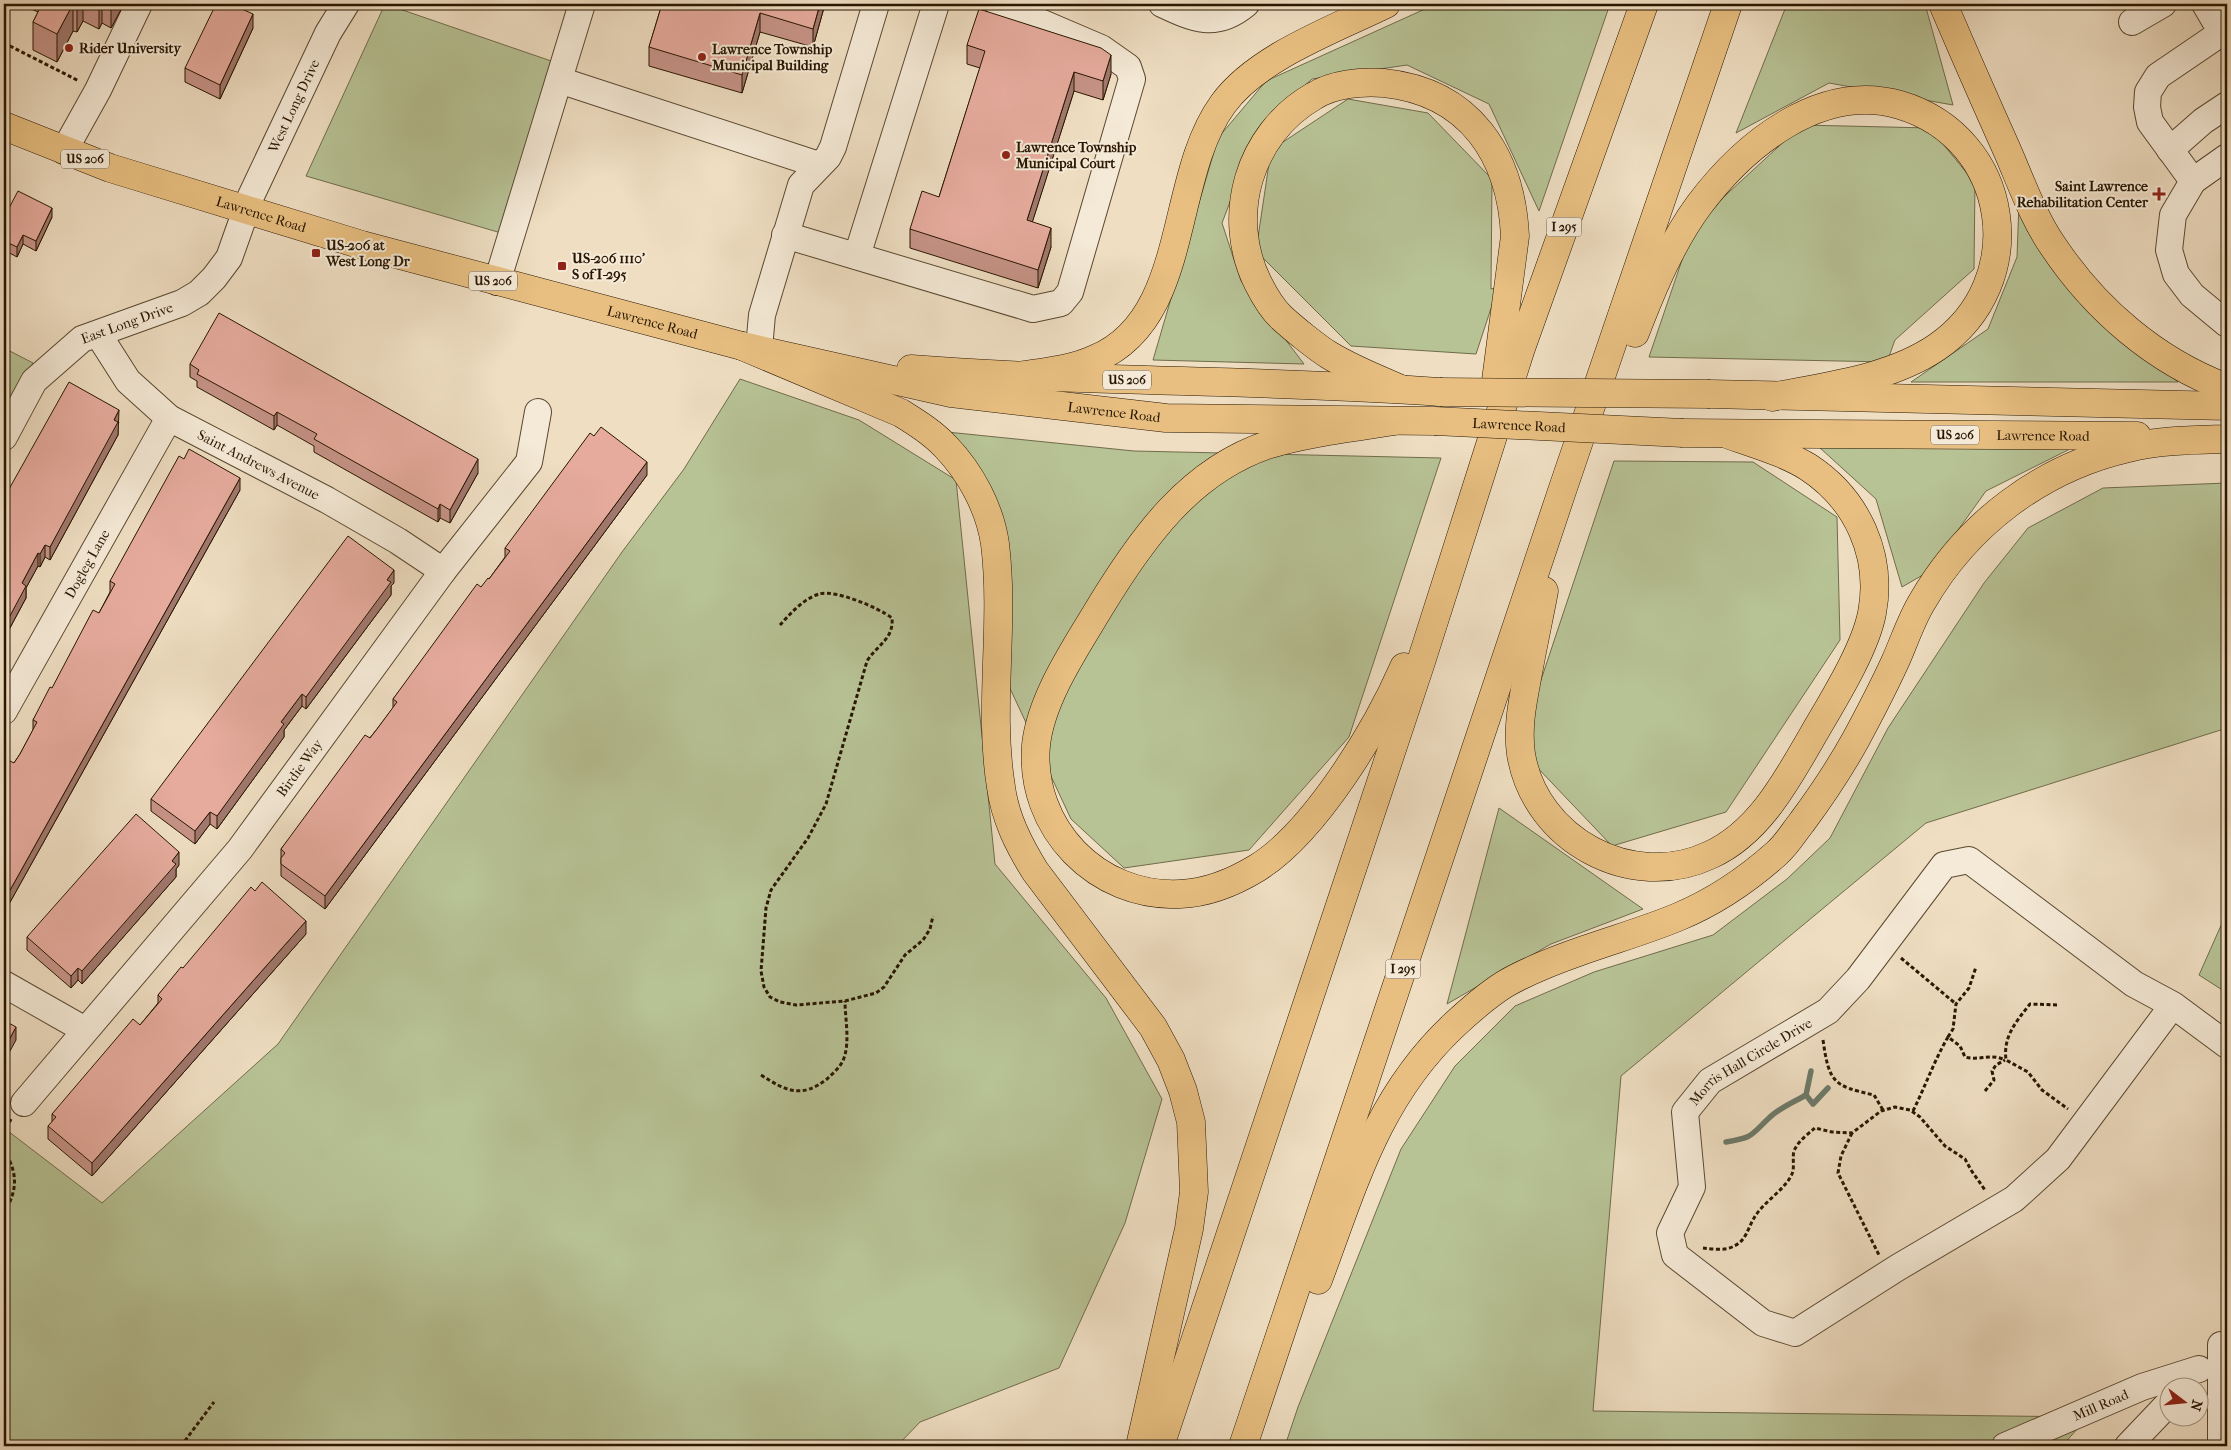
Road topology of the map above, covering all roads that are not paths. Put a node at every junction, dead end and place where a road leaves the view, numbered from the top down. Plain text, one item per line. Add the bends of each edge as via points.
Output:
1 (139, 4) edge
2 (346, 4) edge
3 (582, 4) edge
4 (876, 4) edge
5 (936, 4) edge
6 (998, 4) edge
7 (1162, 4) edge
8 (1246, 4) edge
9 (1386, 4) edge
10 (1644, 4) edge
11 (1728, 4) edge
12 (1943, 4) edge
13 (2163, 4) edge
14 (2205, 4) edge
15 (2132, 22) dead end
16 (2225, 31) edge
17 (558, 80) junction
18 (2227, 105) edge
19 (4, 126) edge
20 (2170, 150) junction
21 (64, 151) junction
22 (2227, 157) edge
23 (819, 165) junction
24 (2193, 181) junction
25 (246, 210) junction
26 (785, 235) junction
27 (857, 256) junction
28 (498, 282) junction
29 (2227, 324) edge
30 (98, 334) junction
31 (751, 347) junction
32 (815, 362) junction
33 (1018, 376) junction
34 (2227, 388) edge
35 (1401, 389) junction
36 (1772, 397) junction
37 (2227, 406) edge
38 (1592, 407) junction
39 (538, 412) dead end
40 (169, 418) junction
41 (1394, 421) junction
42 (1727, 434) junction
43 (4, 438) edge
44 (2227, 438) edge
45 (1489, 451) junction
46 (1562, 491) junction
47 (1464, 525) junction
48 (444, 571) junction
49 (4, 711) edge
50 (4, 984) edge
51 (2173, 1006) junction
52 (85, 1030) junction
53 (2227, 1045) edge
54 (24, 1103) dead end
55 (2224, 1341) edge
56 (2191, 1378) edge
57 (2158, 1384) edge
58 (2158, 1414) edge
59 (1140, 1446) edge
60 (1160, 1446) edge
61 (1243, 1446) edge
62 (1252, 1446) edge
63 (2005, 1446) edge
64 (2128, 1446) edge
65 (2221, 1446) edge

1 - 21 street via 98,90
2 - 25 street, West Long Drive via 328,33
3 - 17 street
4 - 23 street via 833,147
5 - 27 street
6 - 27 street via 1101,48 1128,67 1132,80 1070,292 1061,303 1033,309
7 - 8 street via 1202,20 1219,19 1235,13
9 - 33 main road via 1267,62 1224,102 1197,152 1162,287 1137,329 1097,358 1072,367
10 - 45 main road, I 295 via 1521,348
11 - 38 main road, I 295
12 - 34 main road via 2033,211 2078,281 2138,338 2175,363
13 - 15 street
14 - 16 street
16 - 20 street via 2158,76 2148,92 2150,122
17 - 23 street
17 - 28 street
18 - 20 street via 2202,121
19 - 21 main road, Lawrence Road / US 206
20 - 24 street
21 - 25 main road, Lawrence Road / US 206 via 145,180
22 - 24 street
23 - 26 street via 801,185
24 - 29 street via 2173,215 2169,250 2176,274 2192,295
25 - 28 main road, Lawrence Road / US 206
25 - 30 street, East Long Drive via 229,258 199,293 182,303
26 - 27 street
26 - 31 street
28 - 31 main road, Lawrence Road / US 206
30 - 40 street, Saint Andrews Avenue via 128,381
30 - 43 street, East Long Drive via 82,339 34,381
31 - 32 main road, Lawrence Road / US 206
31 - 59 main road via 901,413 925,428 964,468 987,513 995,543 997,574 997,759 1008,816 1035,871 1153,1027 1171,1060 1190,1122 1194,1192 1189,1229
32 - 33 main road, Lawrence Road / US 206
32 - 41 main road, Lawrence Road / US 206 via 951,393 1157,417
33 - 35 main road, Lawrence Road / US 206
35 - 36 main road, Lawrence Road / US 206, bridge
35 - 45 main road via 1328,355 1281,317 1253,273 1245,246 1242,215 1246,186 1263,146 1299,105 1315,95 1343,86 1372,82 1400,85 1426,93 1450,105 1469,120 1500,162 1510,192 1515,236
36 - 37 main road, Lawrence Road / US 206
36 - 38 main road via 1864,377 1915,360 1964,324 1986,291 1994,269 1998,241 1990,190 1979,167 1962,144 1923,114 1899,105 1873,101 1848,101 1824,106 1783,127 1747,154 1723,176 1678,238 1650,293 1628,350
38 - 46 main road, I 295
39 - 48 street, Birdie Way via 529,462
40 - 48 street, Saint Andrews Avenue via 327,500
40 - 49 street, Dogleg Lane
41 - 42 main road, Lawrence Road / US 206, bridge
41 - 47 main road via 1287,440 1245,454 1194,486 1158,523 1082,636 1050,697 1040,725 1037,781 1048,815 1067,845 1087,865 1111,880 1137,890 1166,894 1187,894 1213,888 1239,878 1270,858 1312,816 1363,744 1395,686
42 - 44 main road, Lawrence Road / US 206
42 - 46 main road via 1807,466 1845,500 1868,542 1873,565 1872,615 1864,639 1818,726 1771,802 1731,844 1688,863 1639,866 1592,852 1553,822 1528,780 1521,755 1519,729
44 - 62 main road via 2130,447 2093,458 2057,473 1993,515 1936,580 1845,759 1781,849 1718,897 1679,917 1580,951 1504,985 1435,1043 1397,1094 1366,1150
45 - 47 main road, I 295
46 - 61 main road, I 295
47 - 60 main road, I 295
48 - 52 street, Birdie Way via 240,849
50 - 52 street
51 - 51 street, Morris Hall Circle Drive via 2058,1159 2014,1199 1896,1268 1795,1333 1763,1323 1676,1255 1670,1232 1692,1187 1685,1112 1710,1081 1828,1011 1858,979 1944,865 1968,860 2134,984
51 - 53 street, Morris Hall Circle Drive
52 - 54 street, Birdie Way
55 - 56 street
55 - 65 street
57 - 63 street, Mill Road via 2142,1387
58 - 64 street

